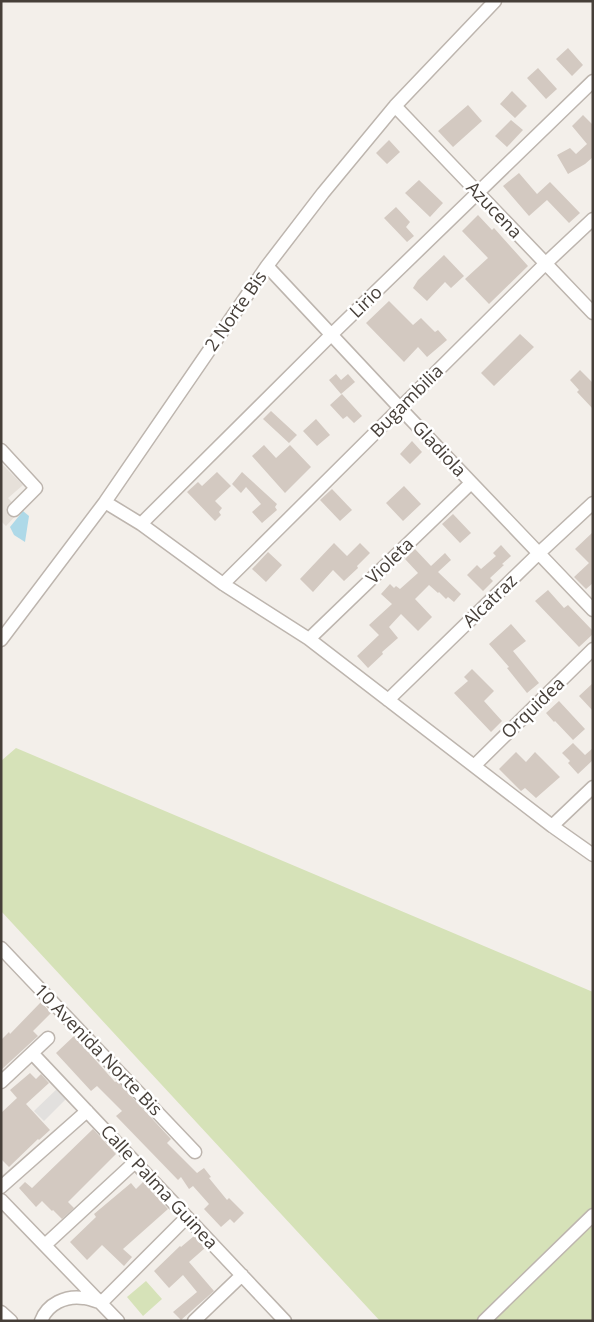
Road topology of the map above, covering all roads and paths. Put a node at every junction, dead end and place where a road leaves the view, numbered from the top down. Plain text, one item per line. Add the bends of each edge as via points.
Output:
1 (494, 1) edge
2 (593, 81) edge
3 (394, 106) junction
4 (478, 193) junction
5 (593, 219) edge
6 (546, 263) junction
7 (267, 266) junction
8 (593, 313) edge
9 (331, 335) junction
10 (400, 408) junction
11 (1, 450) edge
12 (471, 483) junction
13 (105, 502) junction
14 (593, 502) edge
15 (14, 510) dead end
16 (140, 524) junction
17 (538, 554) junction
18 (223, 584) junction
19 (593, 610) edge
20 (309, 639) junction
21 (1, 640) edge
22 (593, 649) edge
23 (388, 700) junction
24 (474, 766) junction
25 (593, 787) edge
26 (552, 826) junction
27 (593, 855) edge
28 (1, 948) edge
29 (48, 1038) dead end
30 (32, 1053) junction
31 (1, 1082) edge
32 (87, 1111) junction
33 (195, 1152) dead end
34 (135, 1162) junction
35 (1, 1187) edge
36 (1, 1200) edge
37 (593, 1215) edge
38 (187, 1217) junction
39 (44, 1245) junction
40 (242, 1275) junction
41 (102, 1303) junction
42 (1, 1312) edge
43 (11, 1321) edge
44 (41, 1321) edge
45 (108, 1321) edge
46 (118, 1321) edge
47 (194, 1321) edge
48 (285, 1321) edge
49 (484, 1321) edge

1 - 3 street, 2 Norte Bis
2 - 4 street, Lirio
3 - 4 street, Azucena
3 - 7 street, 2 Norte Bis
4 - 6 street, Azucena
4 - 9 street, Lirio
5 - 6 street, Bugambilia
6 - 8 street, Azucena
6 - 10 street, Bugambilia
7 - 9 street, Gladiola
7 - 13 street, 2 Norte Bis
9 - 10 street, Gladiola
9 - 16 street, Lirio
10 - 12 street, Gladiola
10 - 18 street, Bugambilia
11 - 15 street via 36,488
12 - 17 street, Gladiola
12 - 20 street, Violeta
13 - 16 street
13 - 21 street, 2 Norte Bis
14 - 17 street, Alcatraz
16 - 18 street
17 - 19 street, Gladiola
17 - 23 street, Alcatraz
18 - 20 street
20 - 23 street
22 - 24 street, Orquidea
23 - 24 street
24 - 26 street
25 - 26 street
26 - 27 street
28 - 33 street, 10 Avenida Norte Bis
29 - 30 street
30 - 31 street
30 - 32 street, Calle Palma Guinea
32 - 34 street, Calle Palma Guinea
32 - 35 street
34 - 38 street, Calle Palma Guinea
34 - 39 street
36 - 39 street
37 - 49 street
38 - 40 street, Calle Palma Guinea
38 - 41 street
39 - 41 street
40 - 47 street
40 - 48 street, Calle Palma Guinea
41 - 44 street via 84,1298 61,1300 51,1306
41 - 45 street
41 - 46 street
42 - 43 street

